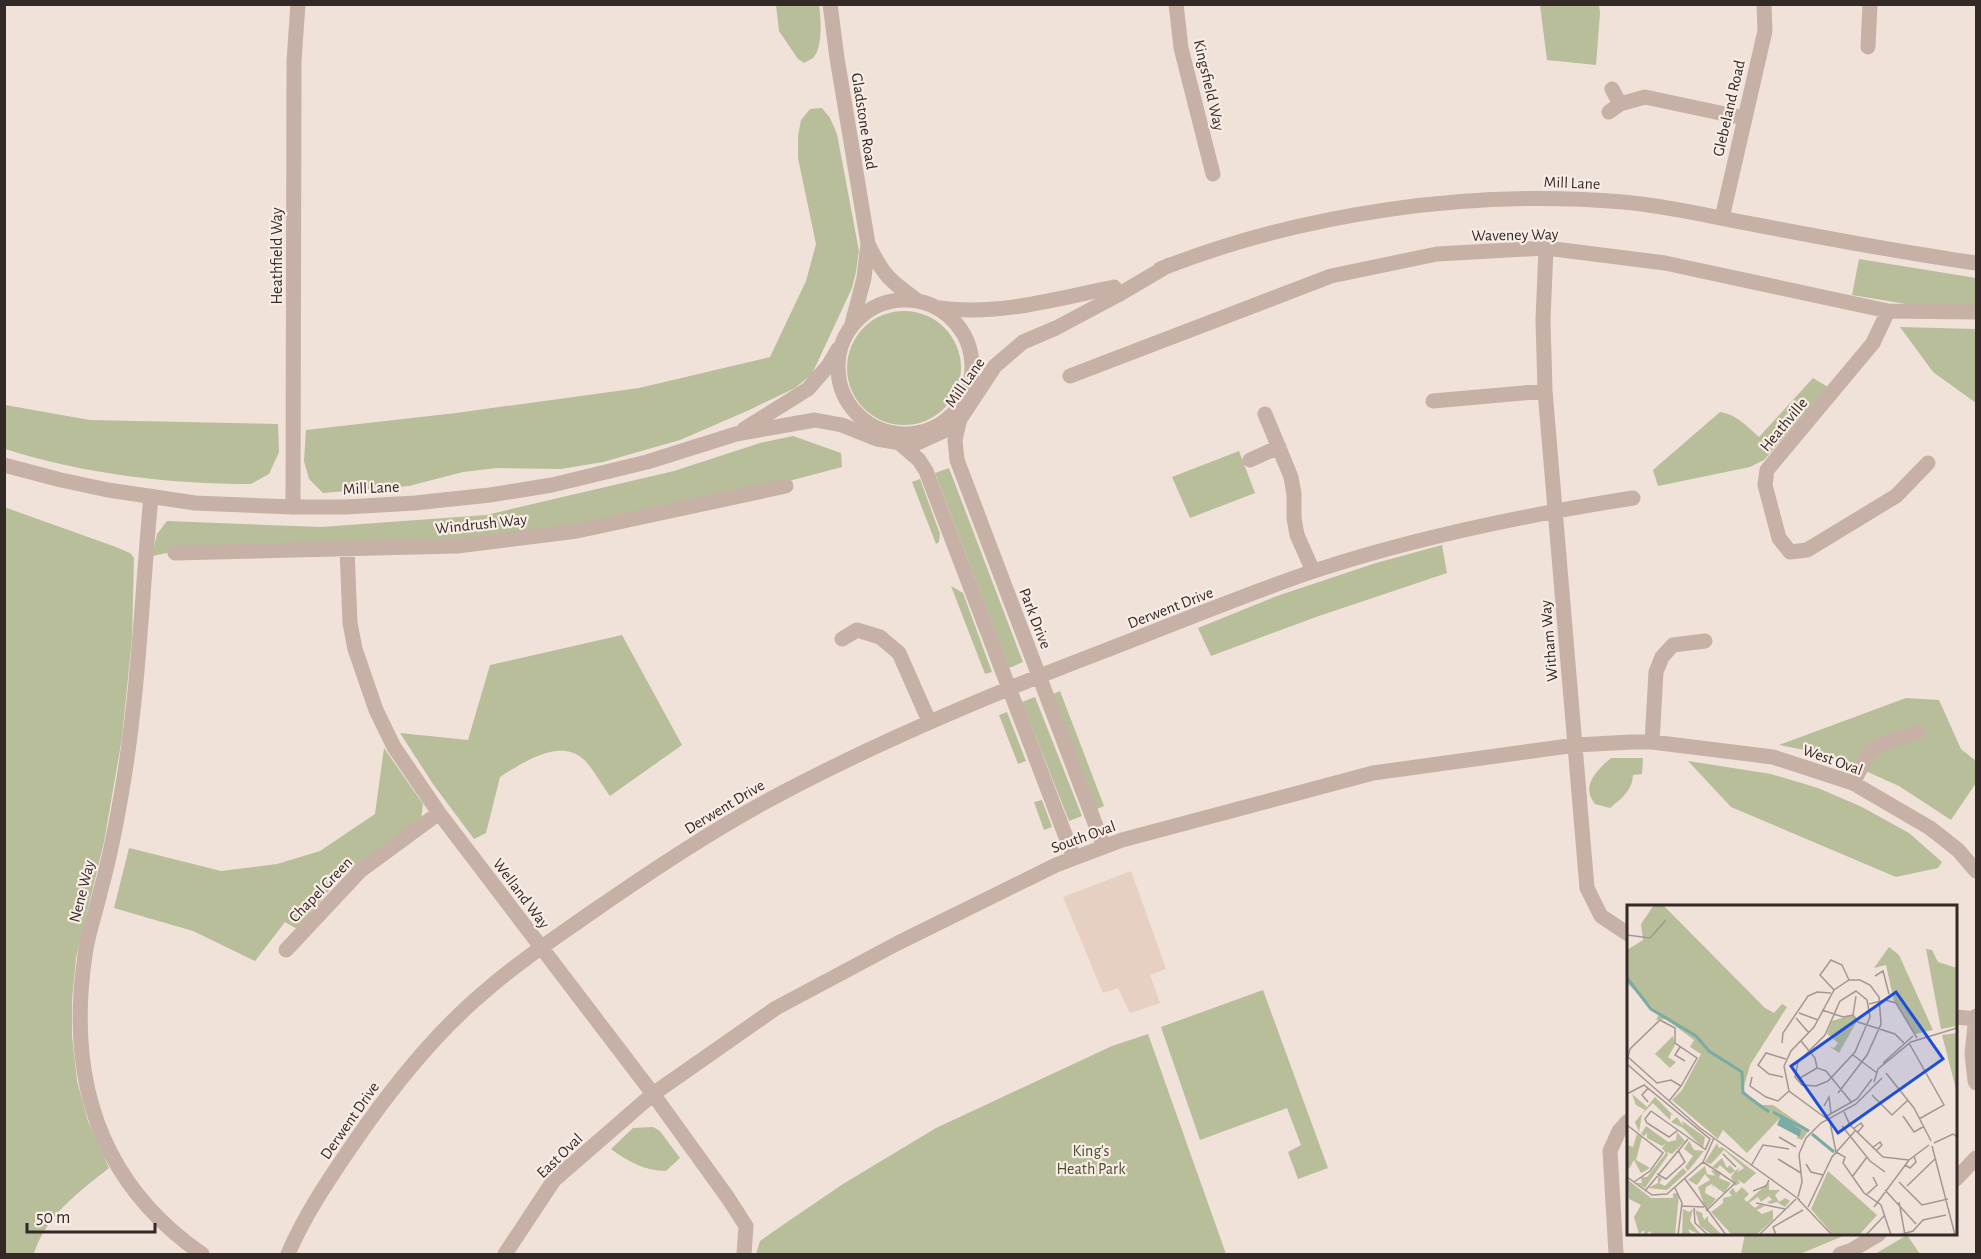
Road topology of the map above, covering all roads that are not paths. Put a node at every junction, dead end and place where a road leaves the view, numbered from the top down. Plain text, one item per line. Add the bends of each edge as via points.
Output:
1 (298, 4) edge
2 (831, 4) edge
3 (1176, 4) edge
4 (1764, 4) edge
5 (1870, 4) edge
6 (1868, 47) dead end
7 (1612, 89) dead end
8 (1744, 117) junction
9 (1213, 174) dead end
10 (1722, 218) junction
11 (868, 244) junction
12 (1546, 248) junction
13 (1977, 263) edge
14 (1169, 265) junction
15 (1114, 287) junction
16 (918, 301) junction
17 (936, 307) junction
18 (1888, 310) junction
19 (1977, 312) edge
20 (851, 327) junction
21 (842, 343) junction
22 (1070, 376) dead end
23 (1545, 391) junction
24 (967, 394) junction
25 (1433, 401) dead end
26 (1265, 414) dead end
27 (958, 422) junction
28 (736, 434) junction
29 (894, 438) junction
30 (1279, 447) junction
31 (1250, 460) dead end
32 (1928, 464) dead end
33 (4, 465) edge
34 (786, 486) dead end
35 (151, 497) junction
36 (1633, 498) dead end
37 (293, 507) junction
38 (1554, 511) junction
39 (347, 548) junction
40 (175, 553) dead end
41 (1313, 571) junction
42 (842, 639) dead end
43 (1705, 641) dead end
44 (1038, 676) junction
45 (1009, 687) junction
46 (929, 721) junction
47 (1918, 732) dead end
48 (1652, 742) junction
49 (1576, 745) junction
50 (1853, 783) junction
51 (439, 813) junction
52 (1104, 847) junction
53 (1074, 858) junction
54 (1977, 871) edge
55 (1627, 933) edge
56 (541, 948) junction
57 (286, 950) dead end
58 (1957, 1017) edge
59 (1976, 1018) edge
60 (1977, 1083) edge
61 (653, 1094) junction
62 (1627, 1123) edge
63 (1977, 1158) edge
64 (1957, 1178) edge
65 (1876, 1235) edge
66 (202, 1254) edge
67 (288, 1254) edge
68 (505, 1254) edge
69 (744, 1254) edge
70 (1616, 1254) edge
71 (1840, 1254) edge

1 - 37 street, Heathfield Way via 294,62
2 - 11 street, Gladstone Road
3 - 9 street, Kingsfield Way via 1181,48
4 - 8 street, Glebeland Road via 1765,31
5 - 6 street
7 - 8 street via 1615,108 1645,97
8 - 10 street, Glebeland Road
10 - 13 street, Mill Lane via 1896,252
10 - 14 street, Mill Lane via 1667,207 1600,201 1534,199 1450,204 1313,223
11 - 16 street, Gladstone Road via 879,268
11 - 20 street, Gladstone Road
12 - 18 street, Waveney Way via 1665,263
12 - 22 street, Waveney Way via 1437,254 1331,276
12 - 23 street, Witham Way
14 - 15 street, Mill Lane
14 - 27 street, Mill Lane via 1119,295 1023,342 995,366
15 - 17 street, Mill Lane via 1008,309
15 - 24 street, Mill Lane via 1005,349 990,362
16 - 17 street
16 - 20 street via 888,302 868,311
17 - 24 street via 951,318 971,350 973,369
18 - 19 street, Waveney Way
18 - 32 street, Heathville via 1873,343 1767,470 1765,485 1779,538 1790,552 1807,550 1896,496
20 - 21 street
21 - 28 street, Mill Lane via 808,389
21 - 29 street via 837,361 844,397 854,412
23 - 25 street
23 - 38 street, Witham Way
24 - 27 street, Park Drive
24 - 29 street via 951,417 933,430
26 - 30 street
27 - 29 street, Mill Lane via 913,445
27 - 44 street, Park Drive via 957,460
28 - 29 street, Mill Lane via 815,420 842,425 877,439
28 - 37 street, Mill Lane via 577,480 490,495 404,504
29 - 45 street via 926,471
30 - 31 street
30 - 41 street via 1291,477 1297,535
33 - 35 street, Mill Lane
34 - 39 street, Windrush Way via 578,531 457,546
35 - 37 street, Mill Lane via 207,504
35 - 66 street, Nene Way via 129,740 113,837 85,954 79,1040 88,1092 115,1162 159,1220
36 - 38 street, Derwent Drive
38 - 41 street, Derwent Drive via 1430,537
38 - 49 street, Witham Way
39 - 40 street, Windrush Way
39 - 51 street, Welland Way via 350,623 363,678 394,747
41 - 44 street, Derwent Drive
42 - 46 street via 857,630 880,637 899,653
43 - 48 street via 1673,645 1662,657 1656,672
44 - 45 street, Derwent Drive
44 - 52 street, Park Drive
45 - 46 street, Derwent Drive
45 - 53 street
46 - 56 street, Derwent Drive via 780,794 657,867
47 - 50 street via 1880,745 1867,756
48 - 49 street, West Oval
48 - 50 street, West Oval via 1773,758
49 - 52 street, South Oval via 1373,773
49 - 55 street, Witham Way via 1587,888 1600,916
50 - 54 street, West Oval via 1930,828
51 - 56 street, Welland Way
51 - 57 street, Chapel Green via 360,871
52 - 53 street, South Oval
53 - 61 street, South Oval via 898,943 776,1008
56 - 61 street, Welland Way
56 - 67 street, Derwent Drive via 481,994 384,1099 338,1166
58 - 59 street
59 - 60 street via 1972,1054
61 - 68 street, East Oval via 554,1180
61 - 69 street, Welland Way via 746,1226
62 - 70 street via 1610,1151
63 - 64 street
65 - 71 street

